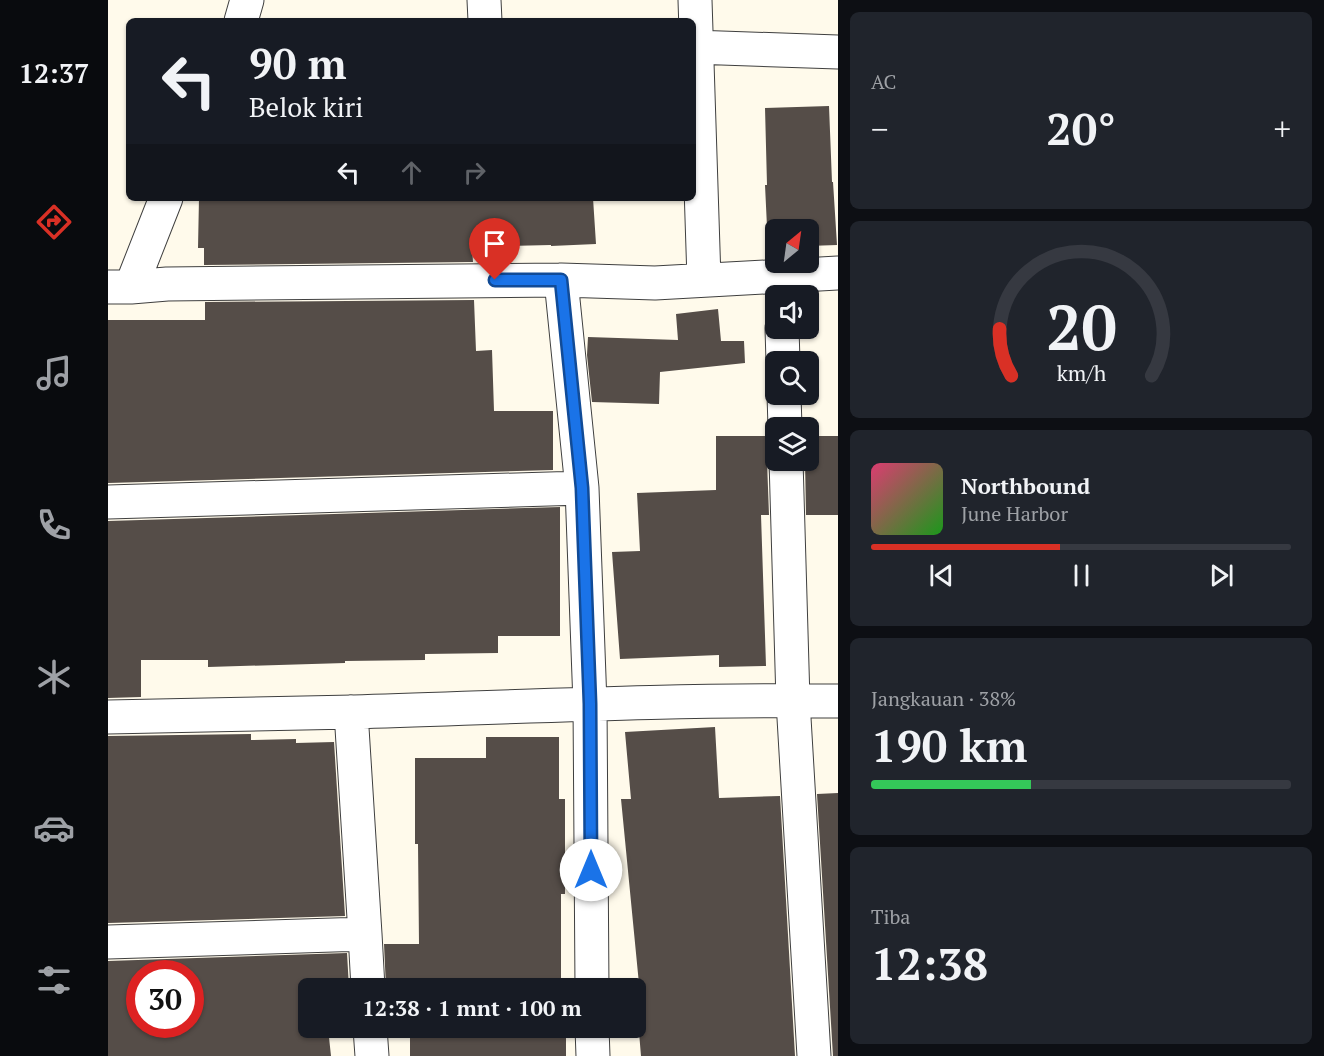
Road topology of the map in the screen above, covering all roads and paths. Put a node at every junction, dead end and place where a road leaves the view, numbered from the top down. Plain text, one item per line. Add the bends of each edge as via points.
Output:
1 (247, 0) edge
2 (484, 0) edge
3 (695, 0) edge
4 (242, 18) edge
5 (484, 18) edge
6 (695, 18) edge
7 (696, 47) edge
8 (838, 52) edge
9 (696, 73) edge
10 (164, 201) edge
11 (838, 273) edge
12 (561, 280) junction
13 (704, 280) junction
14 (781, 285) edge
15 (120, 287) edge
16 (786, 471) edge
17 (582, 488) junction
18 (108, 502) edge
19 (793, 701) junction
20 (838, 701) edge
21 (590, 704) junction
22 (351, 712) junction
23 (108, 717) edge
24 (365, 934) junction
25 (108, 942) edge
26 (367, 978) edge
27 (592, 978) edge
28 (371, 1038) edge
29 (592, 1038) edge
30 (372, 1056) edge
31 (593, 1056) edge
32 (814, 1056) edge

1 - 4 street
2 - 5 street
3 - 6 street
7 - 8 street
9 - 13 street
10 - 15 street
11 - 14 street
12 - 13 street
12 - 15 street
12 - 17 street
13 - 14 street
16 - 19 street
17 - 18 street
17 - 21 street
19 - 20 street
19 - 21 street
19 - 32 street
21 - 22 street
21 - 27 street
22 - 23 street
22 - 24 street
24 - 25 street
24 - 26 street
28 - 30 street
29 - 31 street

